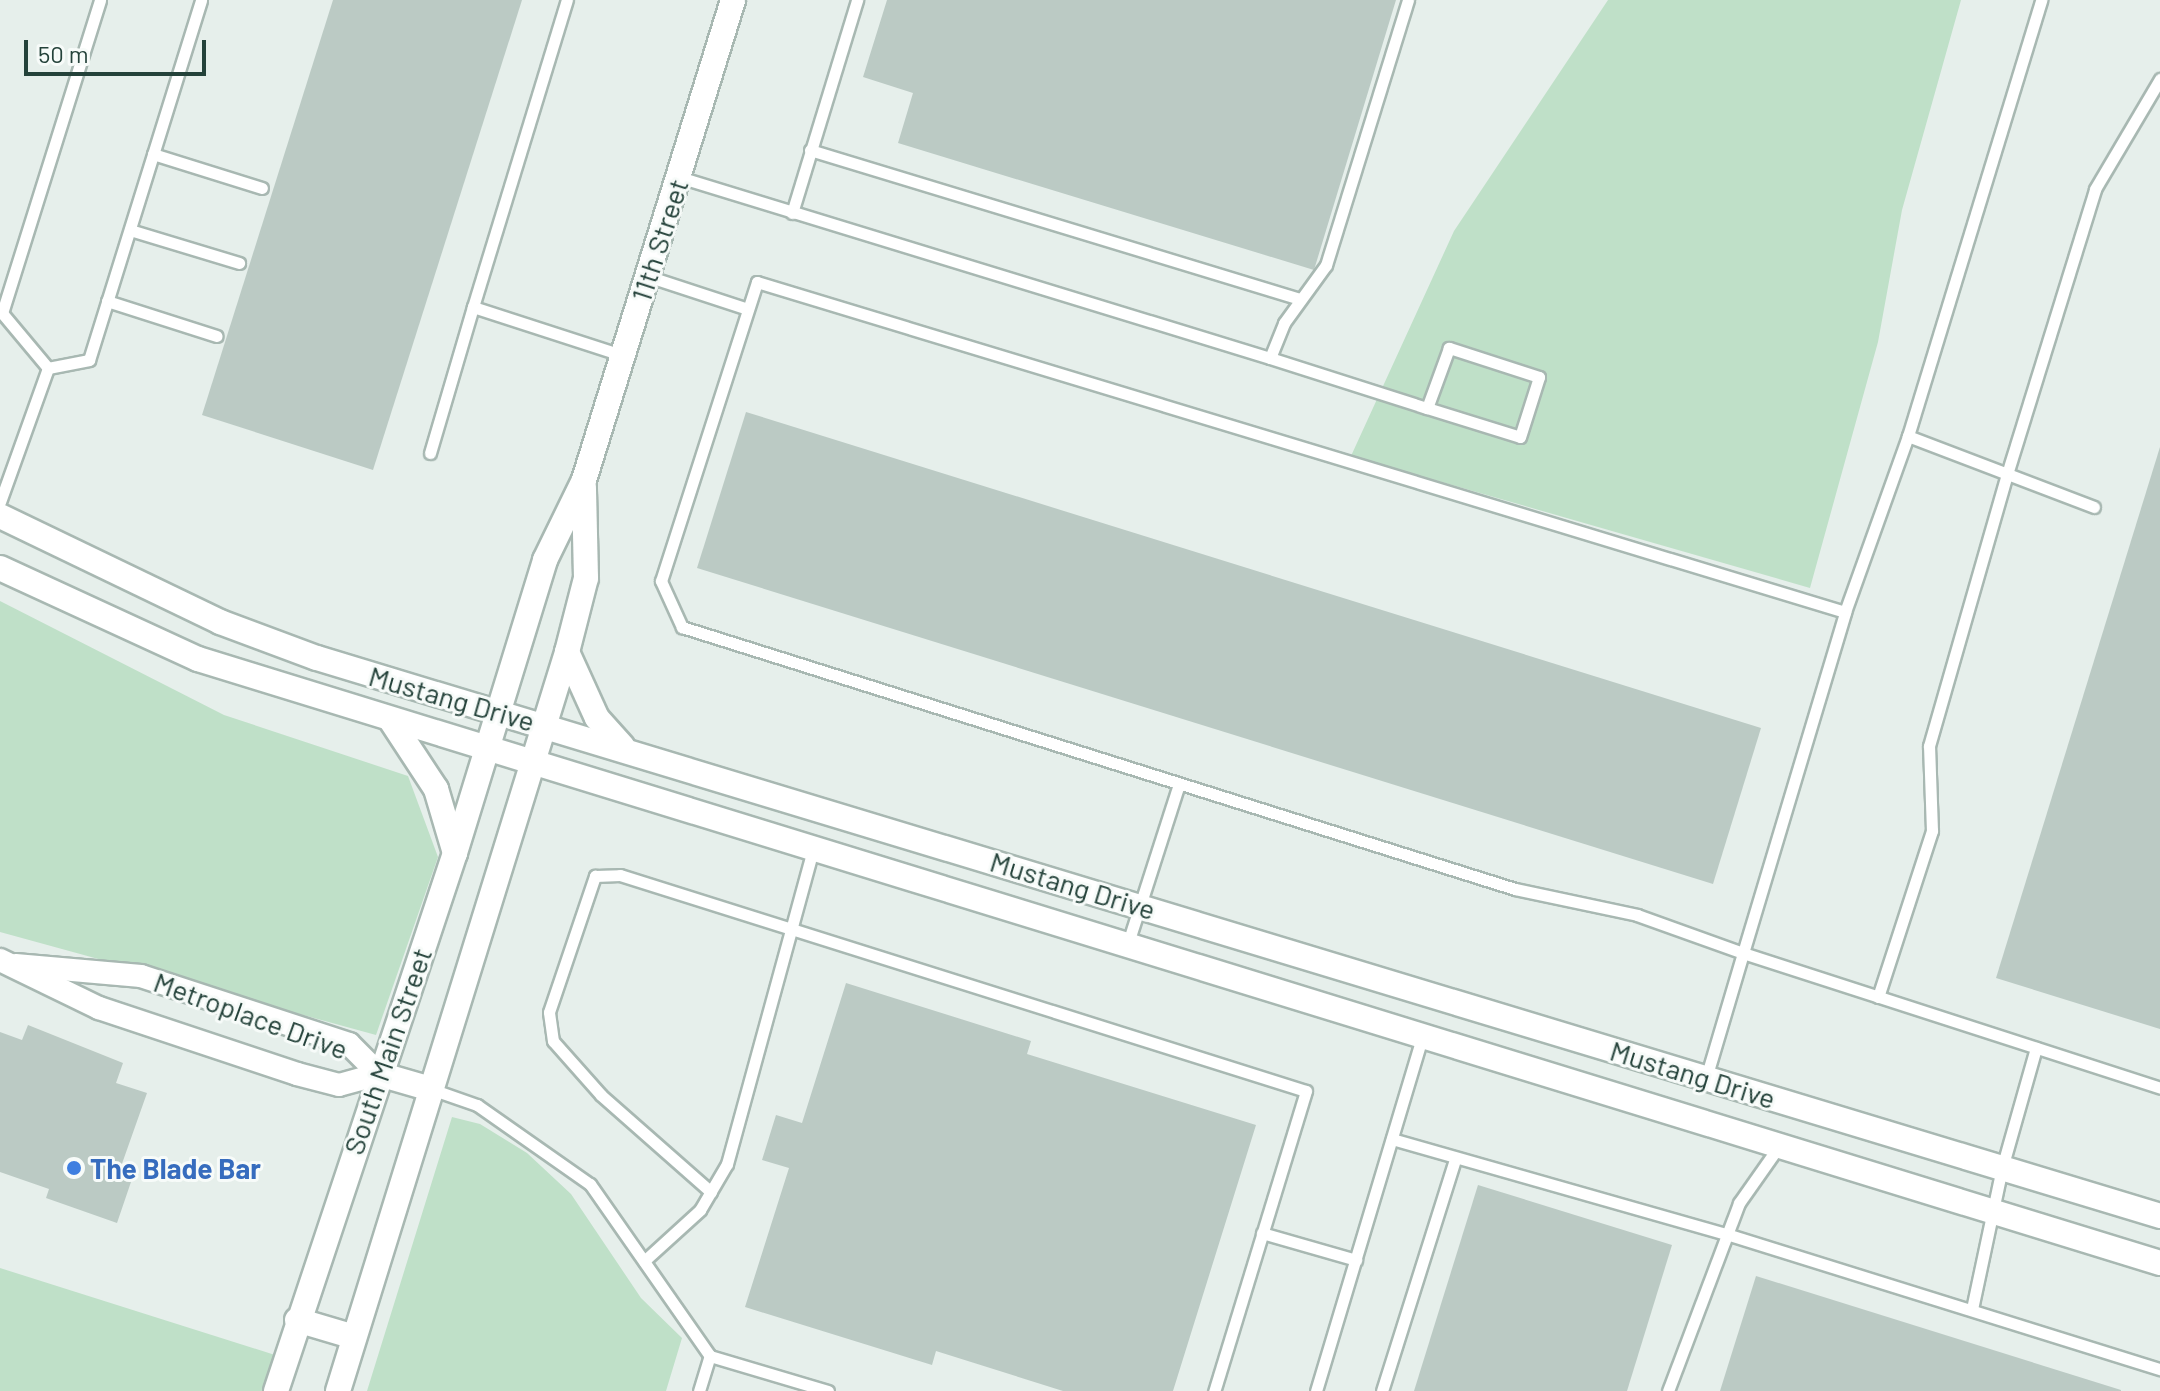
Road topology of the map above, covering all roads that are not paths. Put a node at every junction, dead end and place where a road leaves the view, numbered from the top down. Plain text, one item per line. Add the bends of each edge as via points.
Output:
1 (100, 0) edge
2 (201, 0) edge
3 (567, 0) edge
4 (733, 0) edge
5 (857, 0) edge
6 (1408, 0) edge
7 (2041, 0) edge
8 (2160, 79) edge
9 (810, 150) junction
10 (153, 154) junction
11 (679, 177) junction
12 (262, 188) dead end
13 (792, 213) junction
14 (130, 230) junction
15 (239, 263) dead end
16 (647, 276) junction
17 (1300, 299) junction
18 (107, 301) junction
19 (473, 307) junction
20 (748, 309) junction
21 (217, 336) dead end
22 (622, 355) junction
23 (1270, 358) junction
24 (48, 368) junction
25 (1427, 408) junction
26 (1908, 436) junction
27 (430, 453) dead end
28 (2007, 474) junction
29 (584, 480) junction
30 (0, 502) edge
31 (2094, 507) dead end
32 (0, 516) edge
33 (0, 568) edge
34 (1845, 612) junction
35 (567, 652) junction
36 (499, 711) junction
37 (390, 719) junction
38 (545, 725) junction
39 (623, 747) junction
40 (487, 750) junction
41 (534, 765) junction
42 (1179, 784) junction
43 (813, 850) junction
44 (455, 853) junction
45 (1140, 905) junction
46 (791, 929) junction
47 (1127, 946) junction
48 (1743, 953) junction
49 (8, 962) edge
50 (1434, 995) junction
51 (1878, 997) junction
52 (1422, 1037) junction
53 (2036, 1048) junction
54 (379, 1074) junction
55 (1706, 1078) junction
56 (2160, 1088) edge
57 (431, 1089) junction
58 (1392, 1139) junction
59 (1779, 1146) junction
60 (1455, 1159) junction
61 (2002, 1168) junction
62 (711, 1192) junction
63 (1991, 1211) junction
64 (2160, 1216) edge
65 (1262, 1233) junction
66 (1726, 1234) junction
67 (1356, 1260) junction
68 (644, 1261) junction
69 (2160, 1263) edge
70 (1972, 1309) junction
71 (297, 1320) junction
72 (354, 1337) junction
73 (710, 1356) junction
74 (2160, 1369) edge
75 (276, 1391) edge
76 (338, 1391) edge
77 (699, 1391) edge
78 (828, 1391) edge
79 (1214, 1391) edge
80 (1316, 1391) edge
81 (1382, 1391) edge
82 (1668, 1391) edge

1 - 24 lane via 2,313
2 - 10 lane
3 - 19 lane
4 - 11 main road, 11th Street
5 - 9 lane
6 - 17 lane via 1326,265
7 - 26 lane
8 - 28 lane via 2095,189
9 - 13 lane
9 - 17 lane
10 - 12 lane
10 - 14 lane
11 - 13 lane
11 - 16 main road, 11th Street
13 - 23 lane
14 - 15 lane
14 - 18 lane
16 - 20 lane
16 - 22 main road, 11th Street
17 - 23 lane
18 - 21 lane
18 - 24 lane via 89,360
19 - 22 lane
19 - 27 lane
20 - 34 lane via 757,282
20 - 42 lane via 661,581 682,627
22 - 29 main road, 11th Street
23 - 25 lane
24 - 30 lane
25 - 25 lane via 1520,437 1539,377 1449,348
26 - 28 lane
26 - 34 lane
28 - 31 lane
28 - 51 lane via 1929,746 1932,831
29 - 35 main road, 11th Street via 586,578
29 - 36 main road, 11th Street via 545,560
32 - 36 main road, Mustang Drive via 234,627 317,658
33 - 37 main road, Mustang Drive via 198,659
34 - 48 lane
35 - 38 main road, 11th Street
35 - 39 main road via 597,718
36 - 38 main road, Mustang Drive
36 - 40 main road, South Main Street
37 - 40 main road, Mustang Drive
37 - 44 main road via 436,789
38 - 39 main road, Mustang Drive
38 - 41 main road, South Main Street
39 - 45 main road, Mustang Drive
40 - 41 main road, Mustang Drive
40 - 44 main road, South Main Street
41 - 43 main road, Mustang Drive
41 - 57 main road, South Main Street
42 - 45 lane
42 - 48 lane via 1515,889 1637,915
43 - 46 lane
43 - 47 main road, Mustang Drive
44 - 54 main road, South Main Street
45 - 47 lane
45 - 50 main road, Mustang Drive
46 - 62 lane via 727,1164
46 - 62 lane via 620,875 595,876 549,1012 553,1041 601,1095
46 - 65 lane via 1306,1091
47 - 52 main road, Mustang Drive
48 - 51 lane
48 - 55 lane
49 - 54 street, Metroplace Drive via 141,976 349,1044
49 - 54 street, Metroplace Drive via 99,1008 297,1074 339,1085
50 - 52 main road
50 - 55 main road, Mustang Drive
51 - 53 lane
52 - 58 lane
52 - 59 main road, Mustang Drive
53 - 56 lane
53 - 61 lane
54 - 57 main road
54 - 71 main road, South Main Street
55 - 61 main road, Mustang Drive
57 - 68 lane via 477,1105 590,1184
57 - 72 main road, South Main Street
58 - 60 lane
58 - 67 lane
59 - 63 main road, Mustang Drive
59 - 66 lane via 1739,1203
60 - 66 lane
60 - 81 lane
61 - 63 lane
61 - 64 main road, Mustang Drive
62 - 68 lane via 700,1210
63 - 69 main road, Mustang Drive
63 - 70 lane
65 - 67 lane
65 - 79 lane
66 - 70 lane
66 - 82 lane
67 - 80 lane
68 - 73 lane
70 - 74 lane
71 - 72 main road
71 - 75 main road, South Main Street
72 - 76 main road, South Main Street
73 - 77 lane
73 - 78 lane

